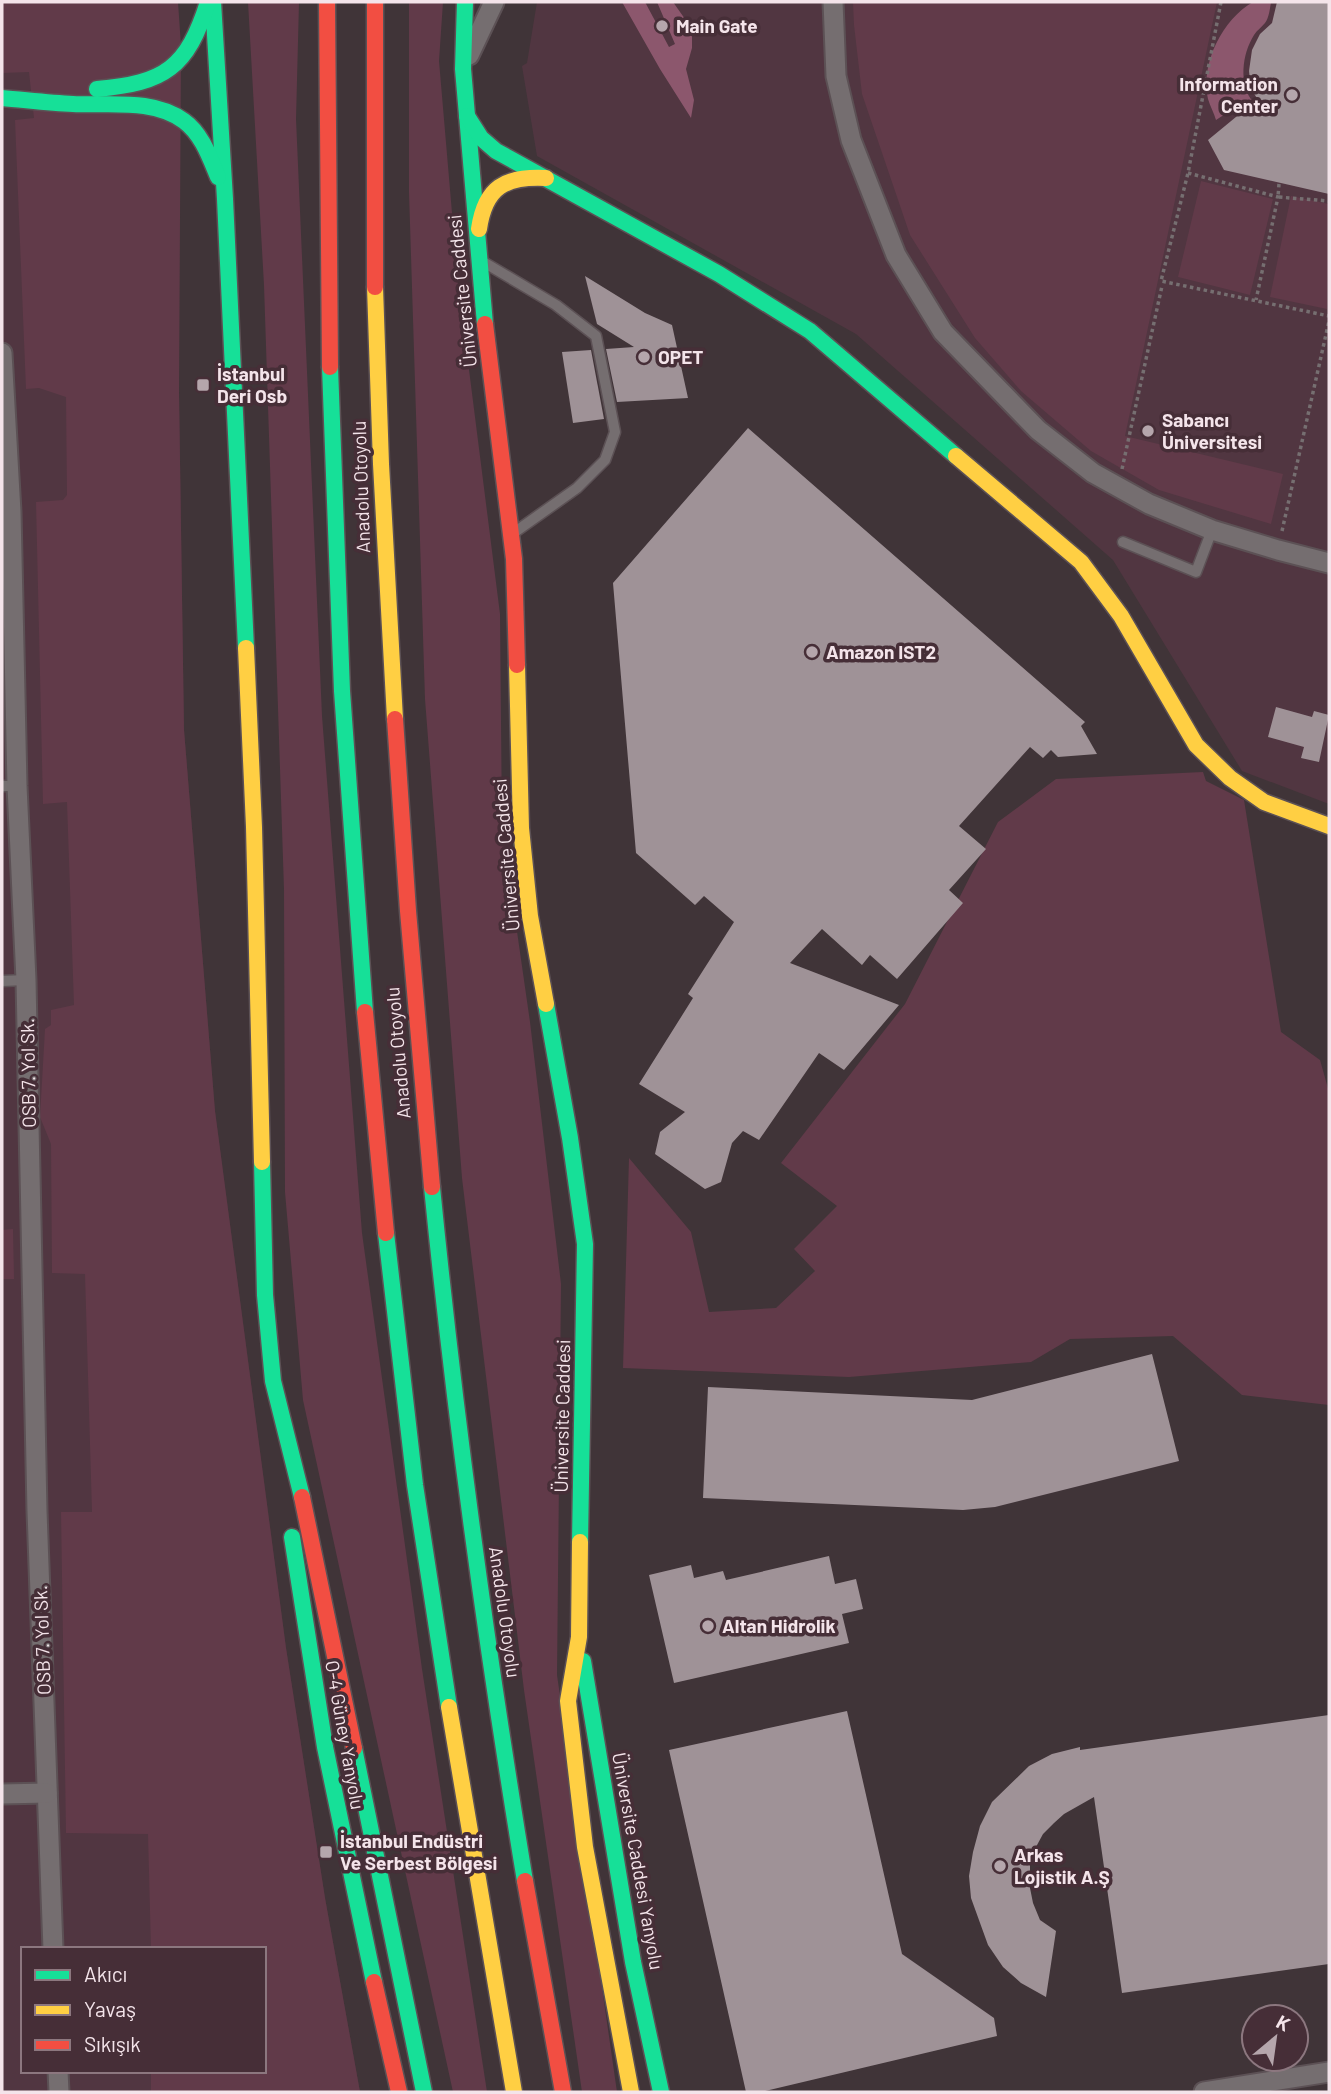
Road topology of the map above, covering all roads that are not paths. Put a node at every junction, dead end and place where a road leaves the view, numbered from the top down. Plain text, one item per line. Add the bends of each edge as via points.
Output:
1 (211, 2) edge
2 (327, 2) edge
3 (375, 2) edge
4 (466, 2) edge
5 (494, 2) edge
6 (834, 2) edge
7 (463, 69) junction
8 (2, 97) edge
9 (467, 116) junction
10 (547, 178) junction
11 (225, 199) junction
12 (478, 243) junction
13 (479, 260) junction
14 (2, 353) edge
15 (1212, 530) junction
16 (511, 535) junction
17 (1123, 542) dead end
18 (1329, 563) edge
19 (9, 786) edge
20 (1329, 826) edge
21 (26, 980) junction
22 (2, 981) edge
23 (273, 1381) junction
24 (579, 1637) junction
25 (47, 1793) junction
26 (2, 1794) edge
27 (53, 1947) edge
28 (1329, 2072) edge
29 (58, 2073) edge
30 (59, 2092) edge
31 (399, 2092) edge
32 (424, 2092) edge
33 (514, 2092) edge
34 (563, 2092) edge
35 (631, 2092) edge
36 (661, 2092) edge
37 (1204, 2092) edge

1 - 8 main road via 188,52 173,68 140,85
1 - 11 main road
2 - 33 main road, Anadolu Otoyolu via 328,281 338,588 361,948 411,1450
3 - 34 main road, Anadolu Otoyolu via 372,94 386,578 406,909 442,1297 475,1555 522,1867
4 - 7 main road, Üniversite Caddesi
5 - 7 street
6 - 15 street via 836,76 851,140 896,255 943,332 1038,430 1093,473 1149,504
7 - 9 main road, Üniversite Caddesi
8 - 11 main road via 170,113 197,135
9 - 10 main road via 496,151
9 - 12 main road, Üniversite Caddesi
10 - 12 main road via 525,176 504,182 489,196 480,214
10 - 20 main road via 719,274 810,331 1081,562 1121,616 1196,744 1230,778 1264,802
11 - 23 main road via 254,827 265,1295
12 - 13 main road, Üniversite Caddesi
13 - 16 main road, Üniversite Caddesi
13 - 16 lane via 556,305 596,336 615,432 605,460 596,470
14 - 19 street, OSB 7. Yol Sk. via 11,512
15 - 17 lane via 1196,572
15 - 18 street
16 - 24 main road, Üniversite Caddesi via 522,841 530,916 585,1244
19 - 21 street, OSB 7. Yol Sk.
21 - 22 lane
21 - 25 street, OSB 7. Yol Sk.
23 - 31 main road, O-4 Güney Yanyolu via 302,1615 348,1874
23 - 32 main road via 300,1485
24 - 35 main road via 568,1702 584,1847
24 - 36 main road, Üniversite Caddesi Yanyolu via 633,1962
25 - 26 street
25 - 27 street, OSB 7. Yol Sk.
28 - 37 street
29 - 30 street

